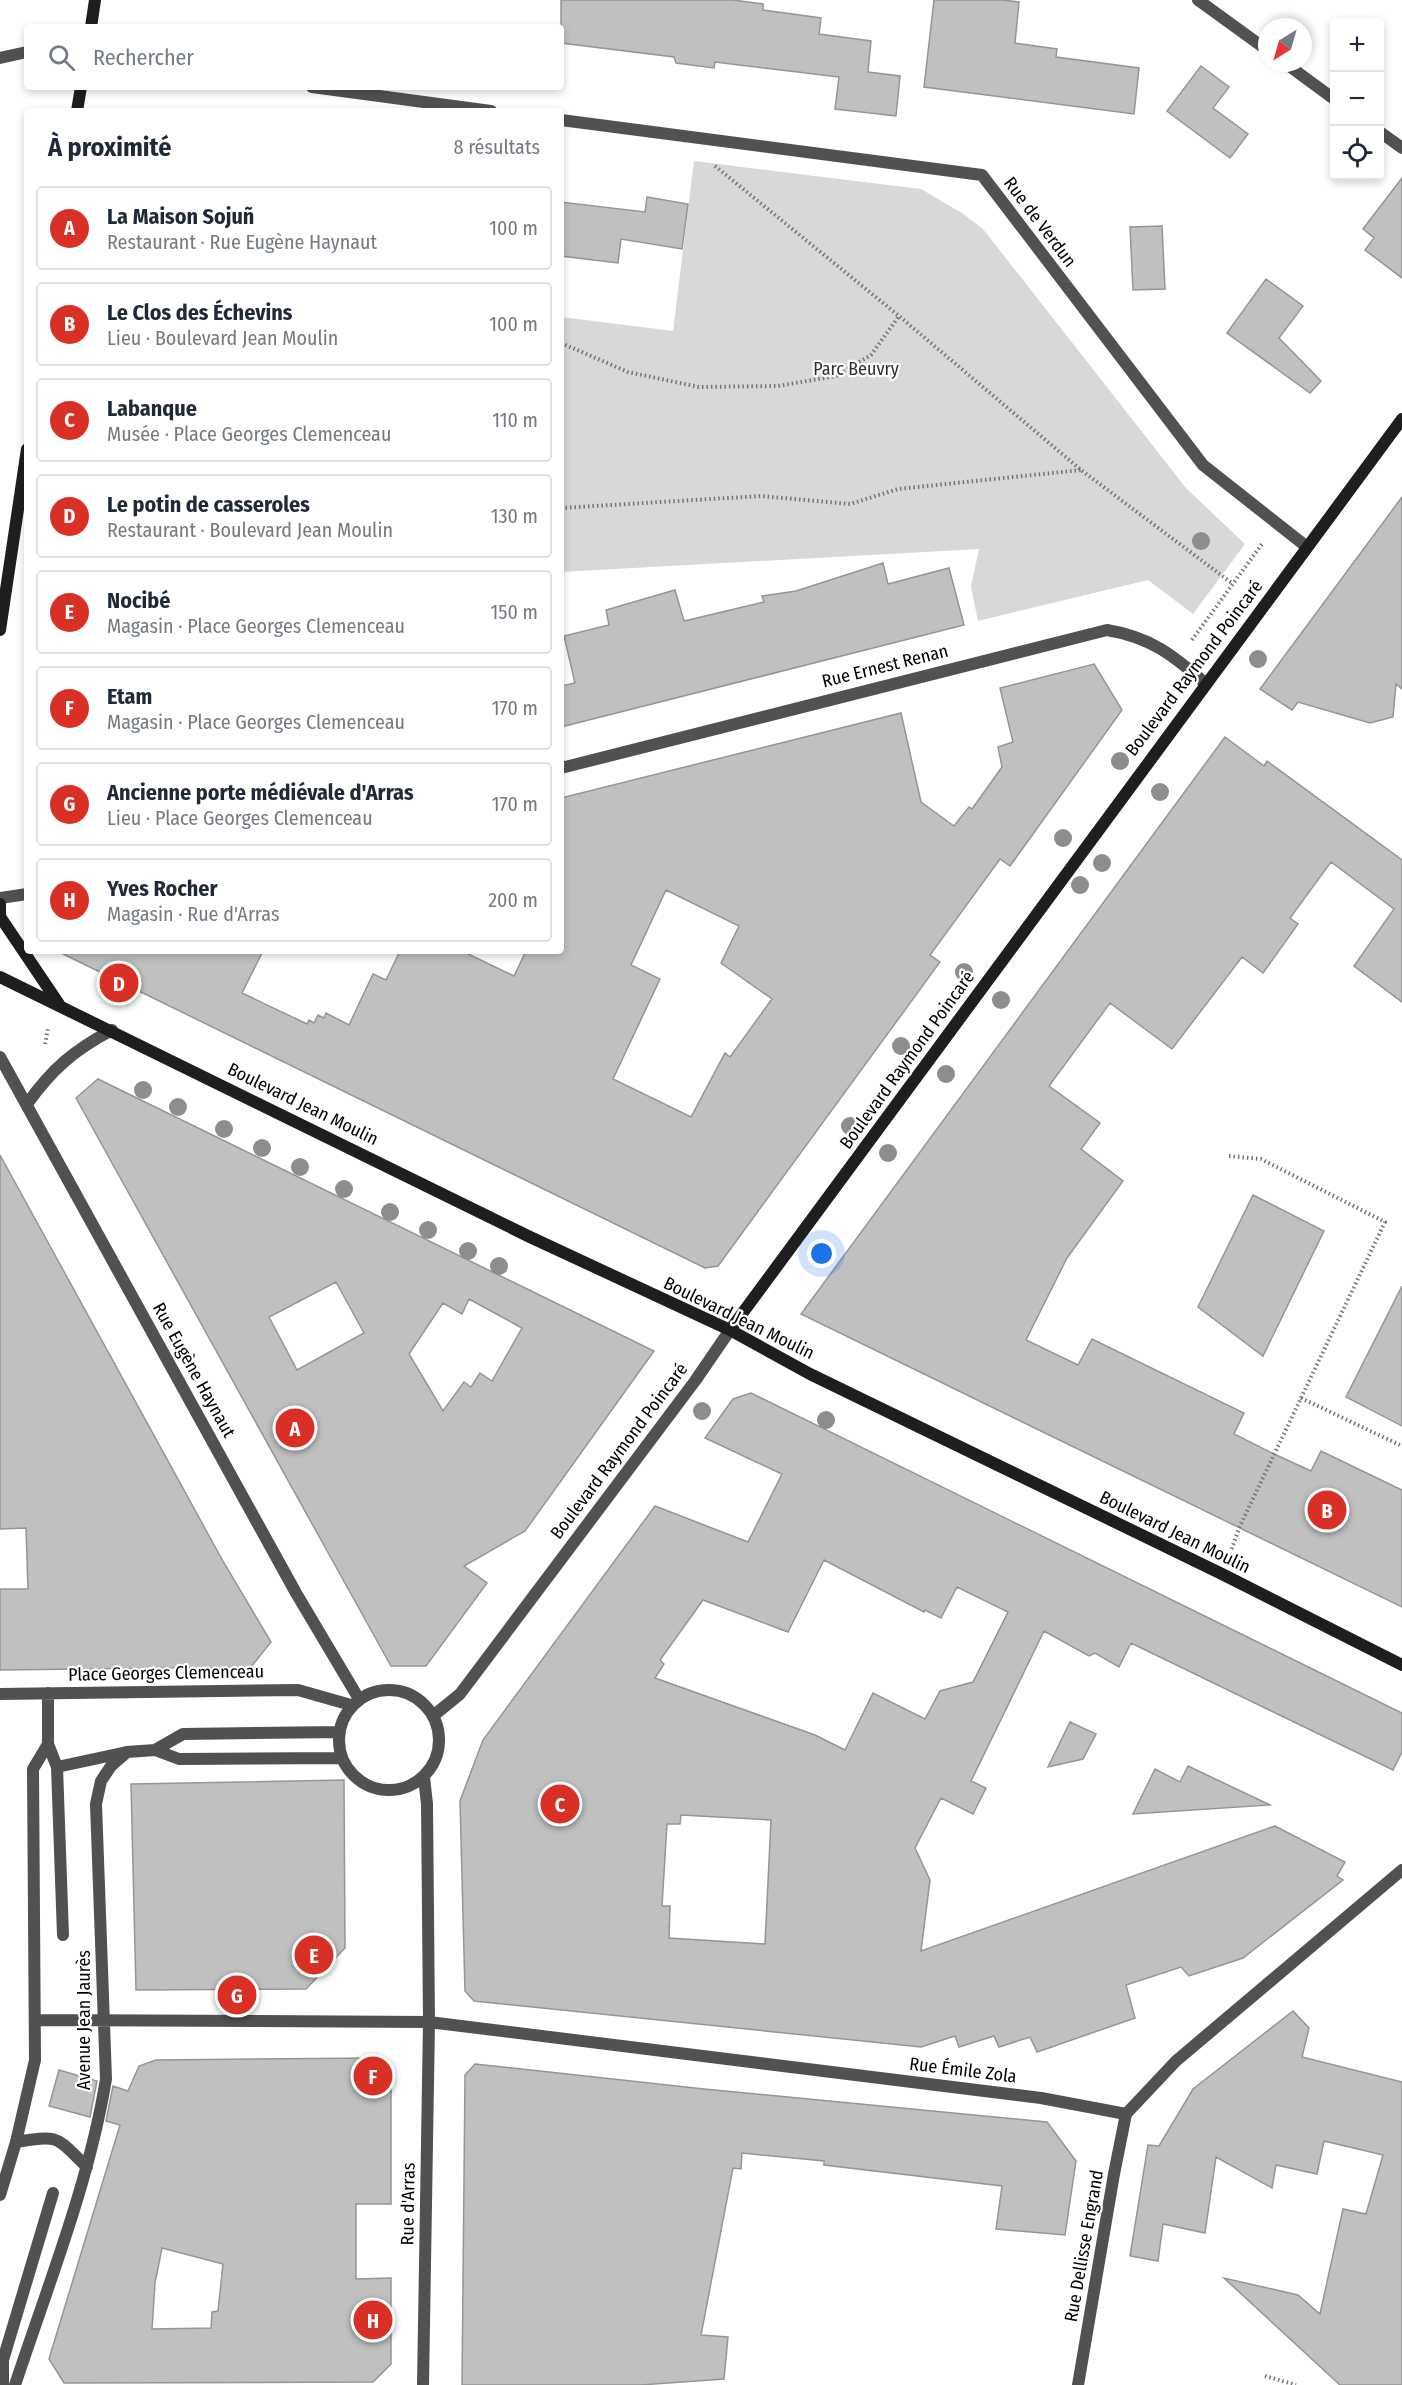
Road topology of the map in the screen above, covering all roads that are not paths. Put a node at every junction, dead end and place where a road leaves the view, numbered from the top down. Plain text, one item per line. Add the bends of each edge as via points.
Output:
1 (95, 0) edge
2 (1198, 0) edge
3 (91, 24) edge
4 (1258, 43) edge
5 (24, 53) edge
6 (0, 58) edge
7 (1298, 72) edge
8 (80, 90) edge
9 (334, 90) edge
10 (1330, 95) edge
11 (78, 108) edge
12 (469, 108) edge
13 (564, 120) edge
14 (1384, 135) edge
15 (1402, 148) edge
16 (1402, 419) edge
17 (24, 469) edge
18 (1307, 547) junction
19 (0, 630) edge
20 (1205, 683) junction
21 (564, 767) edge
22 (24, 894) edge
23 (0, 898) edge
24 (0, 904) edge
25 (0, 920) edge
26 (0, 977) edge
27 (60, 1005) junction
28 (112, 1030) junction
29 (0, 1057) edge
30 (27, 1104) junction
31 (730, 1330) junction
32 (1402, 1665) edge
33 (48, 1693) junction
34 (0, 1694) edge
35 (355, 1702) junction
36 (433, 1716) junction
37 (339, 1732) junction
38 (48, 1744) junction
39 (155, 1750) junction
40 (127, 1752) junction
41 (341, 1758) junction
42 (57, 1767) junction
43 (424, 1777) junction
44 (1402, 1870) edge
45 (63, 1935) dead end
46 (36, 2020) junction
47 (105, 2020) junction
48 (429, 2022) junction
49 (1126, 2114) junction
50 (16, 2142) junction
51 (87, 2167) junction
52 (53, 2193) dead end
53 (0, 2195) edge
54 (3, 2385) edge
55 (15, 2385) edge
56 (423, 2385) edge
57 (1078, 2385) edge

1 - 3 main road
2 - 4 street
5 - 6 street
7 - 10 street
8 - 11 main road
9 - 12 street
13 - 18 street, Rue de Verdun via 982,175 1203,465
14 - 15 street
16 - 18 main road, Boulevard Raymond Poincaré
17 - 19 main road
18 - 20 main road, Boulevard Raymond Poincaré
20 - 21 street, Rue Ernest Renan via 1178,660 1139,638 1107,630
20 - 31 main road, Boulevard Raymond Poincaré
22 - 23 street
24 - 25 main road
25 - 27 main road
26 - 27 main road, Boulevard Jean Moulin
27 - 28 main road, Boulevard Jean Moulin
28 - 30 street via 84,1045 55,1068
28 - 31 main road, Boulevard Jean Moulin via 541,1242
29 - 30 street, Rue Eugène Haynaut
30 - 35 street, Rue Eugène Haynaut
31 - 32 main road, Boulevard Jean Moulin via 810,1374
31 - 36 street, Boulevard Raymond Poincaré via 460,1694
33 - 34 street
33 - 35 street, Place Georges Clemenceau via 298,1690
33 - 38 street, Place Georges Clemenceau
35 - 36 street via 372,1692 400,1691 419,1700
35 - 37 street via 344,1716
36 - 43 street via 439,1749
37 - 39 street via 183,1734
37 - 41 street
38 - 42 street
38 - 46 street via 33,1769
39 - 40 street
39 - 41 street via 179,1760
40 - 42 street
40 - 47 street, Avenue Jean Jaurès via 101,1781 96,1804
41 - 43 street via 356,1780 372,1789 408,1788
42 - 45 street
43 - 48 street
44 - 49 street via 1176,2061
46 - 47 street
46 - 50 street via 35,2060
47 - 48 street
47 - 51 street, Avenue Jean Jaurès via 106,2079
48 - 49 street, Rue Émile Zola via 1041,2098
48 - 56 street, Rue d'Arras
49 - 57 street, Rue Dellisse Engrand
50 - 51 street via 49,2137 58,2140
50 - 53 street
51 - 55 street, Avenue Jean Jaurès
52 - 54 street via 3,2360

